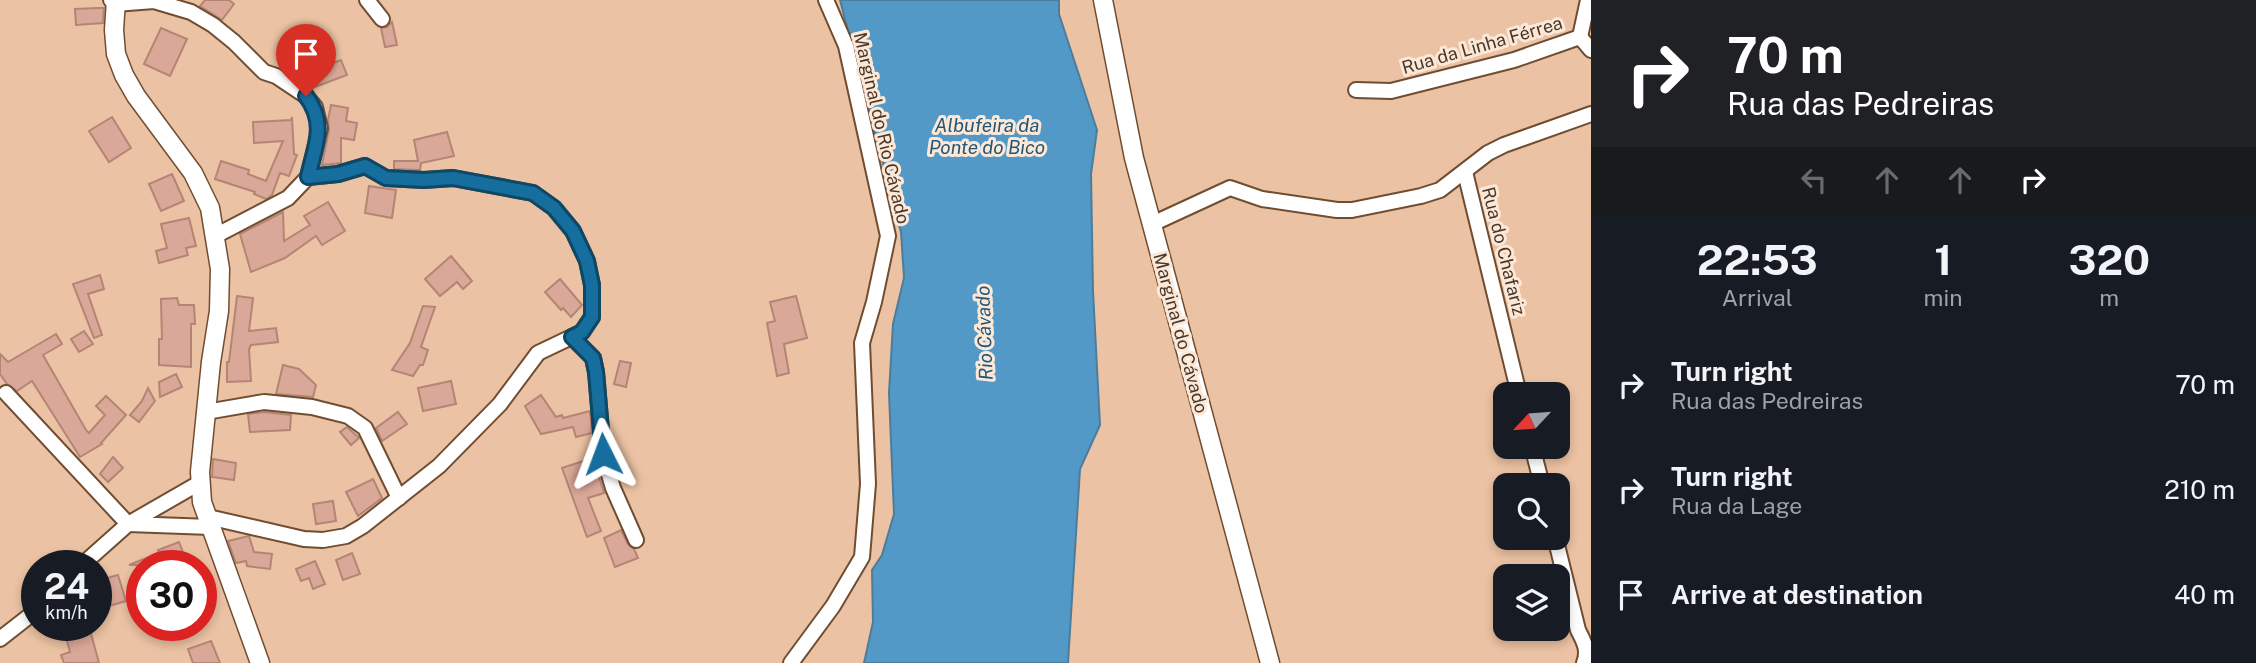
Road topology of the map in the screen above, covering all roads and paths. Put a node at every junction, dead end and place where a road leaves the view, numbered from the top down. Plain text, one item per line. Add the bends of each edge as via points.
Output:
1 (367, 0) edge
2 (826, 0) edge
3 (1103, 0) edge
4 (1588, 0) edge
5 (114, 1) edge
6 (382, 19) dead end
7 (1580, 37) junction
8 (1591, 50) edge
9 (1356, 90) dead end
10 (1591, 114) edge
11 (1465, 172) junction
12 (308, 177) junction
13 (1152, 224) junction
14 (215, 234) junction
15 (572, 337) junction
16 (1516, 382) edge
17 (6, 393) dead end
18 (205, 412) junction
19 (201, 482) junction
20 (399, 498) junction
21 (210, 522) junction
22 (128, 524) junction
23 (636, 540) dead end
24 (99, 550) edge
25 (1558, 550) edge
26 (21, 623) edge
27 (0, 639) edge
28 (1274, 662) edge
29 (260, 663) edge
30 (791, 663) edge
31 (1584, 663) edge

1 - 6 street
2 - 30 street, Marginal do Rio Cávado via 846,46 888,236 862,343 868,484 862,557
3 - 13 street, Marginal do Cávado via 1131,145
4 - 7 street, Rua da Linha Férrea
5 - 12 street via 154,1 191,12 264,72 306,96 320,128
5 - 14 street via 116,54 124,75 193,173 210,208
7 - 8 street
7 - 9 street, Rua da Linha Férrea via 1514,60 1391,91
10 - 11 street, Rua do Chafariz via 1504,145
11 - 13 street via 1440,190 1353,210 1262,199 1230,188
11 - 16 street, Rua do Chafariz
12 - 14 street via 288,198
12 - 15 street via 365,166 386,178 453,178 533,193 554,208 573,231 587,261 592,317 582,332
13 - 28 street, Marginal do Cávado
14 - 18 street via 219,311
15 - 20 street via 538,353 500,404 439,466
15 - 23 street via 593,358 603,454
17 - 22 street
18 - 19 street
18 - 20 street via 264,402 348,416 365,428
19 - 21 street
19 - 22 street
20 - 21 street via 346,537 323,540
21 - 22 street
21 - 29 street
22 - 24 street
25 - 31 street via 1585,643
26 - 27 street

